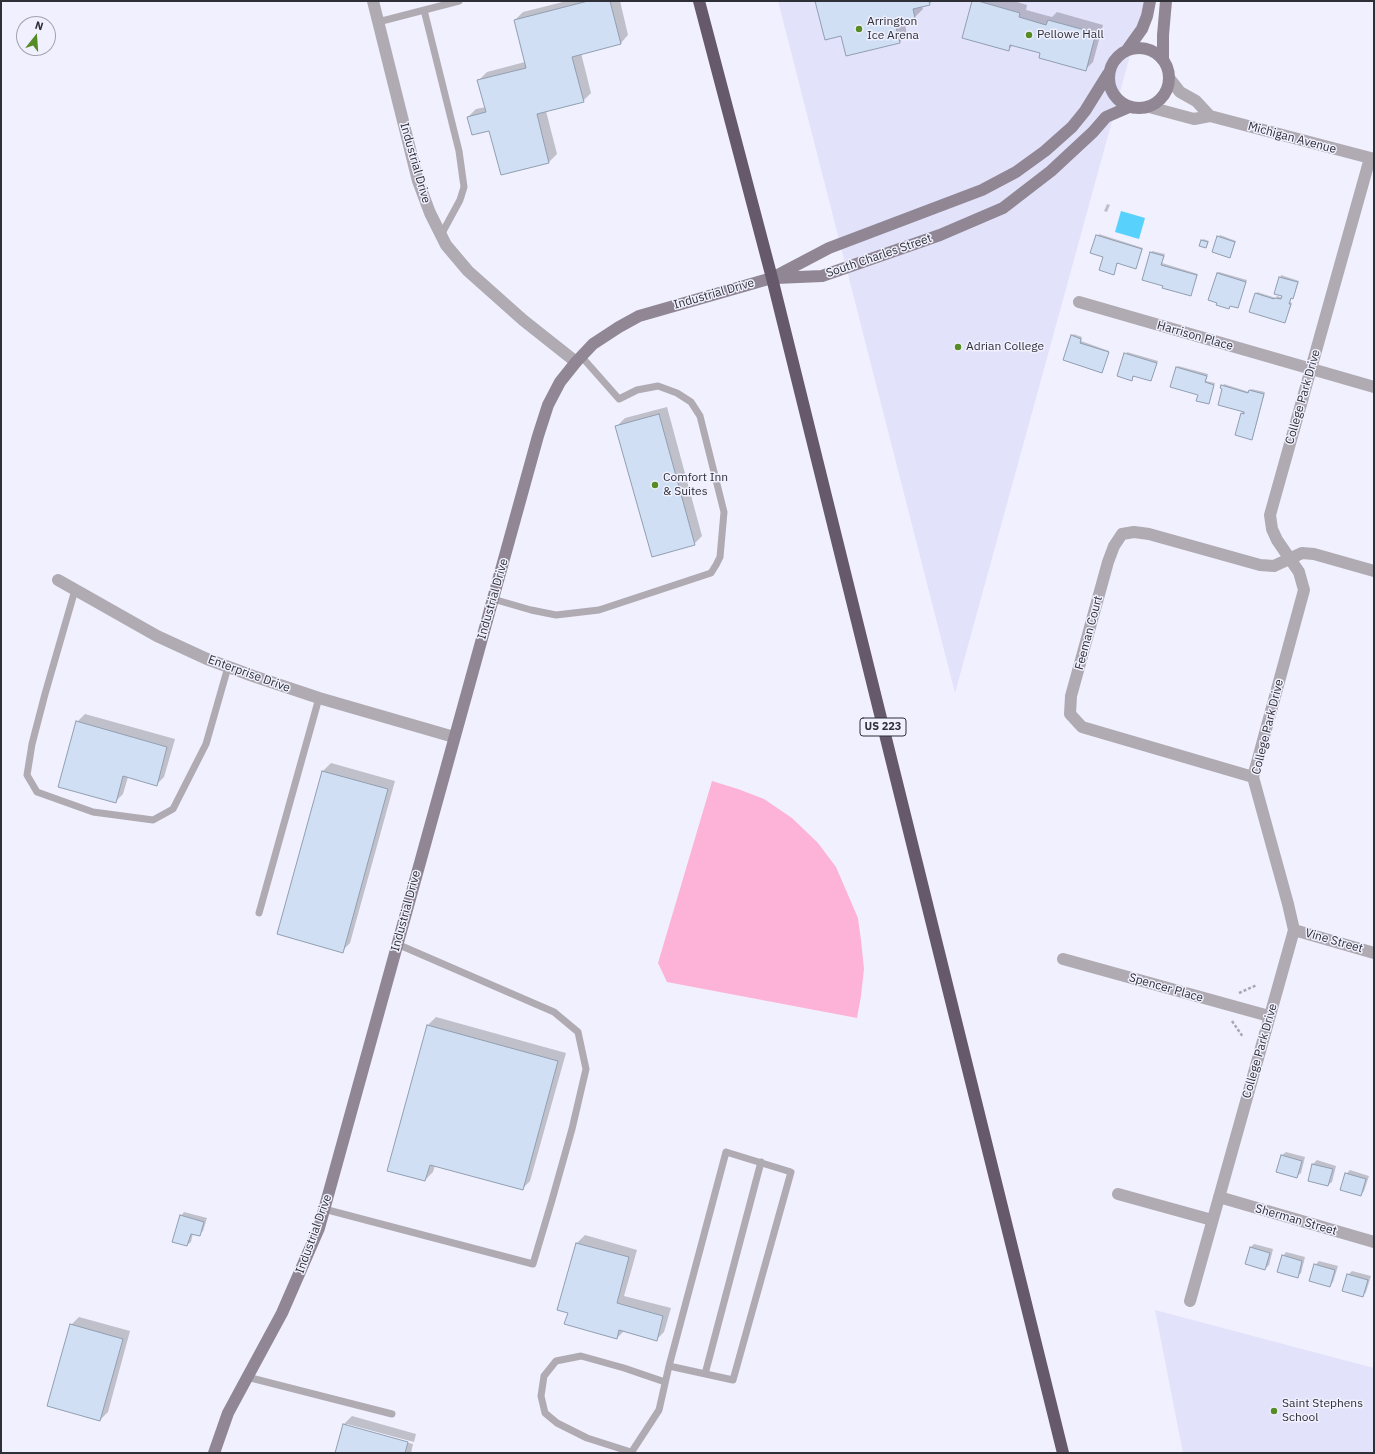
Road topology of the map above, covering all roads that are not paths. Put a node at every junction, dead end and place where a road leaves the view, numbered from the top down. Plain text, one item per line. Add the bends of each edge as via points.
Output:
1 (373, 1) edge
2 (459, 1) edge
3 (699, 1) edge
4 (1150, 1) edge
5 (1166, 1) edge
6 (424, 10) junction
7 (378, 22) junction
8 (1127, 50) junction
9 (1163, 60) junction
10 (1108, 74) junction
11 (1169, 78) junction
12 (1129, 107) junction
13 (1149, 107) junction
14 (1210, 116) junction
15 (1372, 158) edge
16 (441, 235) junction
17 (772, 278) junction
18 (1079, 302) dead end
19 (579, 359) junction
20 (1311, 369) junction
21 (1374, 387) edge
22 (1291, 558) junction
23 (1374, 571) edge
24 (58, 580) dead end
25 (75, 590) junction
26 (493, 599) junction
27 (228, 667) junction
28 (319, 698) junction
29 (454, 737) junction
30 (1253, 777) junction
31 (259, 913) dead end
32 (1294, 930) junction
33 (397, 944) junction
34 (1374, 952) edge
35 (1063, 959) dead end
36 (1269, 1016) junction
37 (761, 1162) junction
38 (1118, 1194) dead end
39 (1219, 1197) junction
40 (324, 1209) junction
41 (1212, 1220) junction
42 (1374, 1242) edge
43 (1190, 1301) dead end
44 (669, 1366) junction
45 (705, 1374) junction
46 (247, 1377) junction
47 (665, 1382) junction
48 (392, 1414) dead end
49 (214, 1453) edge
50 (631, 1453) edge
51 (1062, 1453) edge

1 - 7 street, Industrial Drive
2 - 6 lane
3 - 17 highway, US 223
4 - 8 street via 1142,29
5 - 9 street
6 - 7 lane
6 - 16 lane via 459,151 464,187 460,200
7 - 16 street, Industrial Drive via 418,181
8 - 9 street via 1148,49
8 - 10 street via 1118,56
9 - 11 street via 1168,68
10 - 12 street via 1113,94
10 - 17 street, South Charles Street via 1072,127 1016,172 982,190 829,248
11 - 13 street via 1164,96
11 - 14 street via 1180,92 1196,102
12 - 13 street
12 - 17 street, South Charles Street via 1106,117 1051,171 1003,208 940,235 822,276
13 - 14 street, Michigan Avenue via 1194,119
14 - 15 street, Michigan Avenue
15 - 20 street, College Park Drive
16 - 19 street, Industrial Drive via 468,271 523,320
17 - 19 street, Industrial Drive via 639,316 593,344
17 - 51 highway, US 223
18 - 20 street, Harrison Place
19 - 26 street, Industrial Drive via 560,382 548,405
19 - 26 lane via 619,399 637,390 658,386 692,402 700,416 724,512 718,561 711,573 599,610 556,615
20 - 21 street, Harrison Place
20 - 22 street, College Park Drive via 1270,515 1277,540
22 - 23 street via 1302,553 1314,554
22 - 30 street, College Park Drive via 1299,572 1304,590
22 - 30 street, Feeman Court via 1274,566 1260,565 1149,534 1122,534 1108,562 1071,696 1070,714 1082,727
24 - 25 street, Enterprise Drive
25 - 27 street, Enterprise Drive via 158,636
25 - 27 lane via 32,744 27,775 37,792 93,812 153,820 173,809 206,744
26 - 29 street, Industrial Drive
27 - 28 street, Enterprise Drive
28 - 29 street, Enterprise Drive
28 - 31 lane
29 - 33 street, Industrial Drive
30 - 32 street, College Park Drive
32 - 34 street, Vine Street
32 - 36 street, College Park Drive
33 - 40 street, Industrial Drive
33 - 40 lane via 554,1012 578,1032 586,1069 572,1129 533,1264
35 - 36 street, Spencer Place
36 - 39 street, College Park Drive
37 - 44 lane via 726,1152
37 - 45 lane
37 - 45 lane via 791,1172 733,1380
38 - 41 street
39 - 41 street, College Park Drive
39 - 42 street, Sherman Street
40 - 46 street, Industrial Drive via 319,1228 282,1313
41 - 43 street, College Park Drive
44 - 45 lane
44 - 47 lane
46 - 48 lane
46 - 49 street, Industrial Drive via 228,1413
47 - 50 lane via 659,1410
47 - 50 lane via 581,1356 556,1361 544,1376 541,1396 545,1413 557,1423 587,1438

